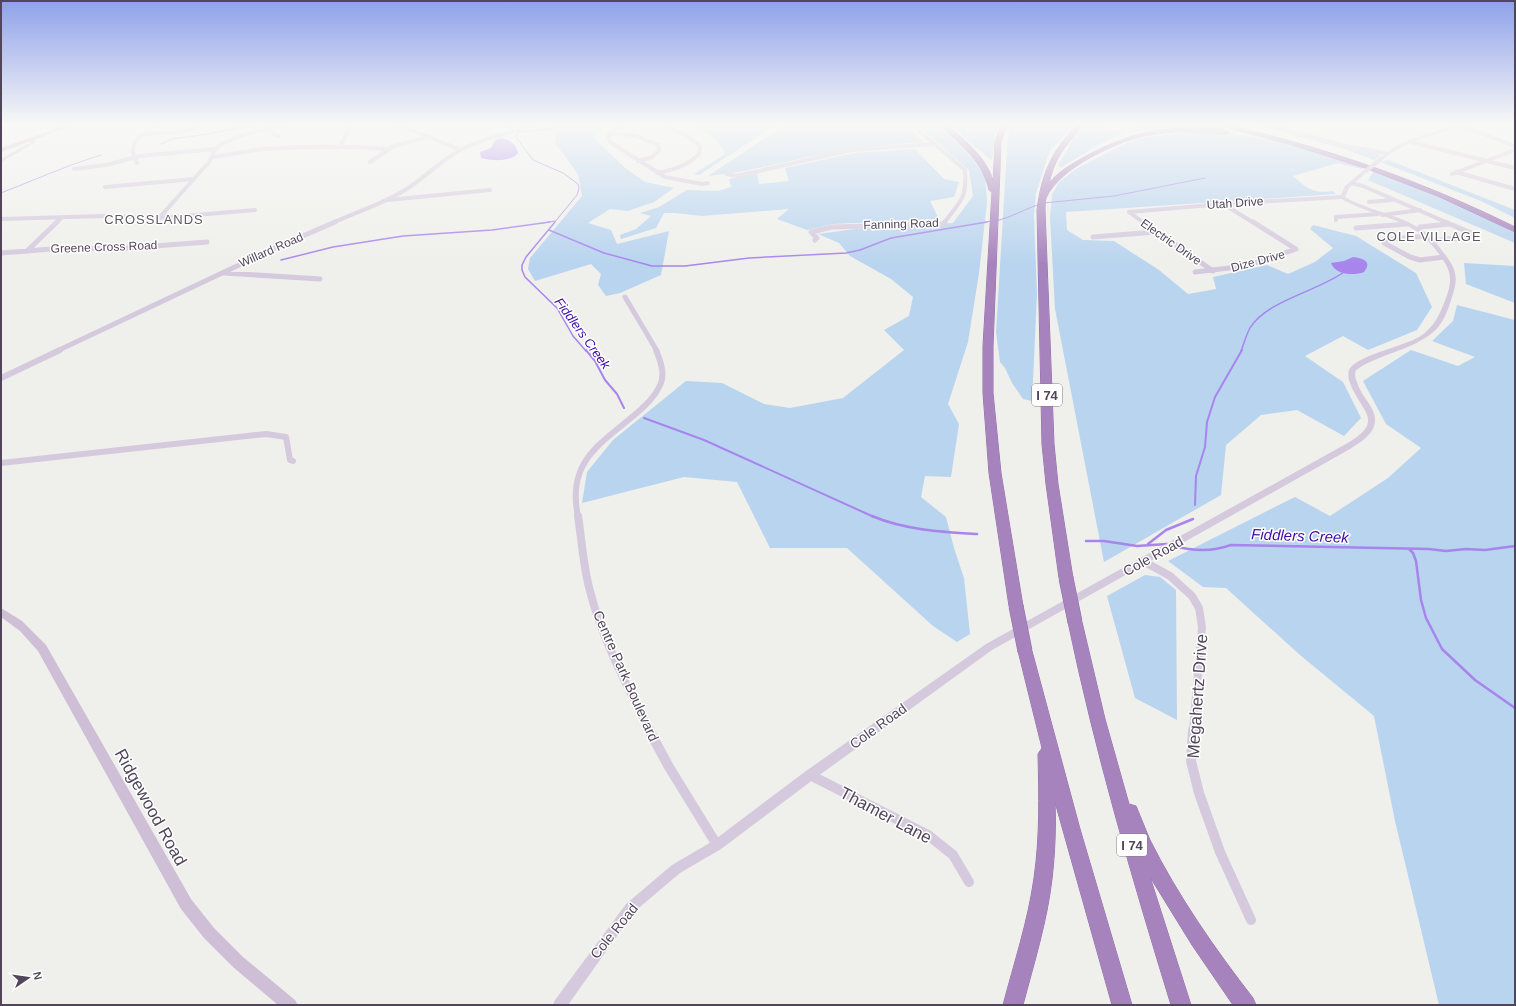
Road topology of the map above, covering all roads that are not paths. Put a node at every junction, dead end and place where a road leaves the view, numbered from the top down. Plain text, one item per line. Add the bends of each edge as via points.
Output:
1 (201, 170) edge
2 (431, 170) edge
3 (653, 170) edge
4 (669, 170) edge
5 (764, 170) edge
6 (965, 170) edge
7 (986, 170) edge
8 (997, 170) edge
9 (1048, 170) edge
10 (1066, 170) edge
11 (1368, 170) edge
12 (1379, 170) edge
13 (1395, 170) edge
14 (1462, 170) edge
15 (658, 173) junction
16 (727, 174) dead end
17 (194, 179) junction
18 (708, 183) dead end
19 (1351, 183) junction
20 (105, 187) dead end
21 (1515, 189) edge
22 (490, 190) dead end
23 (1342, 197) junction
24 (994, 198) junction
25 (1394, 199) junction
26 (386, 200) junction
27 (1369, 202) dead end
28 (1223, 204) junction
29 (254, 210) dead end
30 (1041, 210) junction
31 (1420, 210) junction
32 (1129, 212) joint
33 (1381, 215) junction
34 (62, 217) junction
35 (159, 218) junction
36 (1, 219) edge
37 (1336, 220) dead end
38 (1515, 222) edge
39 (1406, 224) junction
40 (1450, 224) junction
41 (1420, 227) dead end
42 (1356, 228) dead end
43 (1515, 230) edge
44 (1156, 232) junction
45 (1093, 237) dead end
46 (1428, 238) junction
47 (815, 240) dead end
48 (207, 242) dead end
49 (27, 251) junction
50 (1, 253) edge
51 (1442, 257) junction
52 (1213, 271) junction
53 (1195, 272) dead end
54 (222, 273) junction
55 (320, 279) dead end
56 (624, 297) dead end
57 (1, 378) edge
58 (292, 461) dead end
59 (1, 463) edge
60 (1143, 561) junction
61 (1, 612) edge
62 (1088, 683) junction
63 (1046, 737) junction
64 (810, 775) junction
65 (717, 845) junction
66 (969, 882) dead end
67 (1251, 920) dead end
68 (290, 1005) edge
69 (560, 1005) edge
70 (1013, 1005) edge
71 (1122, 1005) edge
72 (1180, 1005) edge
73 (1246, 1005) edge

1 - 17 street
2 - 26 street, Willard Road via 416,183
3 - 15 street
4 - 15 street
5 - 16 street via 737,176
6 - 47 street, Fanning Road via 964,196 943,224 832,227 811,232 818,238
7 - 24 highway
8 - 24 highway
9 - 30 highway, I 74 via 1043,187
10 - 30 highway via 1048,189
11 - 19 street, bridge
12 - 43 highway via 1476,210
13 - 38 highway via 1453,193
14 - 21 street via 1454,173
15 - 18 street via 672,179
17 - 20 street
17 - 35 street
19 - 23 street
19 - 25 street
22 - 26 street
23 - 28 street, Utah Drive
23 - 33 street, Cole Road via 1350,203
24 - 63 highway, bridge via 987,359 996,484 1016,606
25 - 27 street
25 - 31 street
26 - 54 street, Willard Road
28 - 32 street, Utah Drive
28 - 52 street, Dize Drive via 1296,249 1246,266
29 - 35 street
30 - 62 highway, I 74, bridge via 1048,444 1066,578
31 - 33 street
31 - 40 street
32 - 44 street, Electric Drive
33 - 37 street via 1336,217
33 - 39 street, Cole Road
34 - 35 street
34 - 36 street
34 - 49 street
39 - 42 street
39 - 46 street, Cole Road
40 - 41 street
40 - 46 street via 1478,236
44 - 45 street
44 - 52 street, Electric Drive
46 - 51 street, Cole Road
46 - 51 street via 1383,240 1384,243 1420,260
48 - 49 street, Greene Cross Road via 115,249
49 - 50 street, Greene Cross Road
51 - 60 street, Cole Road via 1454,275 1447,303 1434,328 1425,335 1366,360 1352,372 1357,392 1371,412 1372,423 1367,434
52 - 53 street, Dize Drive
54 - 55 street
54 - 57 street, Willard Road
56 - 65 street, Centre Park Boulevard via 659,355 663,378 660,389 649,402 607,436 591,452 577,473 575,494 587,580 601,626 639,708 663,756
58 - 59 street via 286,437 266,434
60 - 64 street, Cole Road via 989,647
60 - 67 street, Megahertz Drive via 1170,576 1192,596 1199,608 1202,627 1191,761 1199,793 1220,852
61 - 68 main road, Ridgewood Road via 27,629 42,648 186,904 209,933 238,962
62 - 72 highway, I 74 via 1127,829
62 - 73 highway via 1134,824 1160,876 1190,926
63 - 70 highway via 1045,862 1037,909
63 - 71 highway via 1078,858
64 - 65 street, Cole Road
64 - 66 street, Thamer Lane via 928,835 953,855
65 - 69 street, Cole Road via 676,869 630,908

